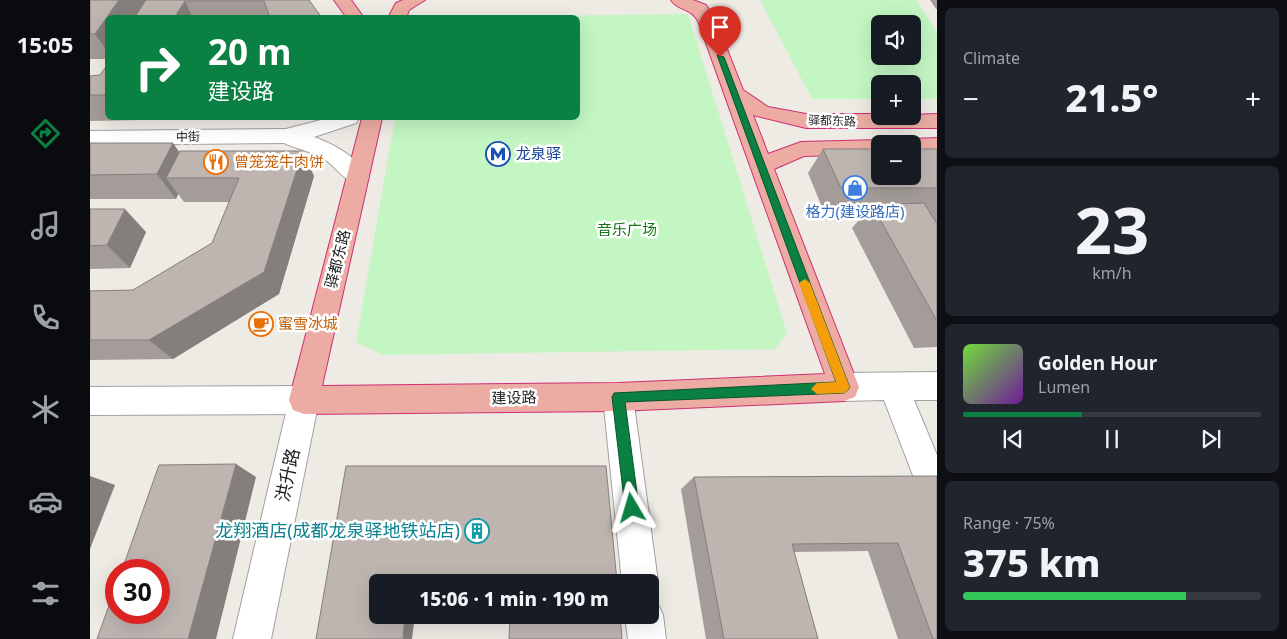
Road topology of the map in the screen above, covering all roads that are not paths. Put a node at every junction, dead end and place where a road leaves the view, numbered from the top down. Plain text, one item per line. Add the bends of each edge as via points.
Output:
1 (342, 0) edge
2 (417, 0) edge
3 (692, 3) edge
4 (354, 15) edge
5 (398, 15) edge
6 (733, 93) junction
7 (343, 120) edge
8 (372, 120) edge
9 (937, 121) edge
10 (286, 136) junction
11 (90, 138) edge
12 (921, 146) edge
13 (937, 146) edge
14 (871, 147) edge
15 (761, 166) junction
16 (358, 177) junction
17 (893, 386) junction
18 (937, 386) edge
19 (844, 388) junction
20 (618, 397) junction
21 (304, 400) junction
22 (90, 401) edge
23 (937, 495) edge
24 (639, 574) edge
25 (645, 624) edge
26 (252, 639) edge
27 (647, 639) edge

1 - 4 highway
2 - 5 highway via 402,7
3 - 6 highway via 707,21
6 - 9 highway, 驿都东路 via 762,112 806,120
6 - 15 highway
7 - 10 street
8 - 16 highway, 驿都东路
10 - 11 street, 中街
10 - 16 street via 320,146 343,159
12 - 13 highway
14 - 15 highway, 驿都东路 via 801,149
15 - 19 highway
16 - 21 highway, 驿都东路
17 - 18 street, 建设路
17 - 19 street, 建设路
17 - 23 street
19 - 20 highway, 建设路
20 - 21 highway, 建设路
20 - 24 street
21 - 22 street, 建设路
21 - 26 street, 洪升路
25 - 27 street

